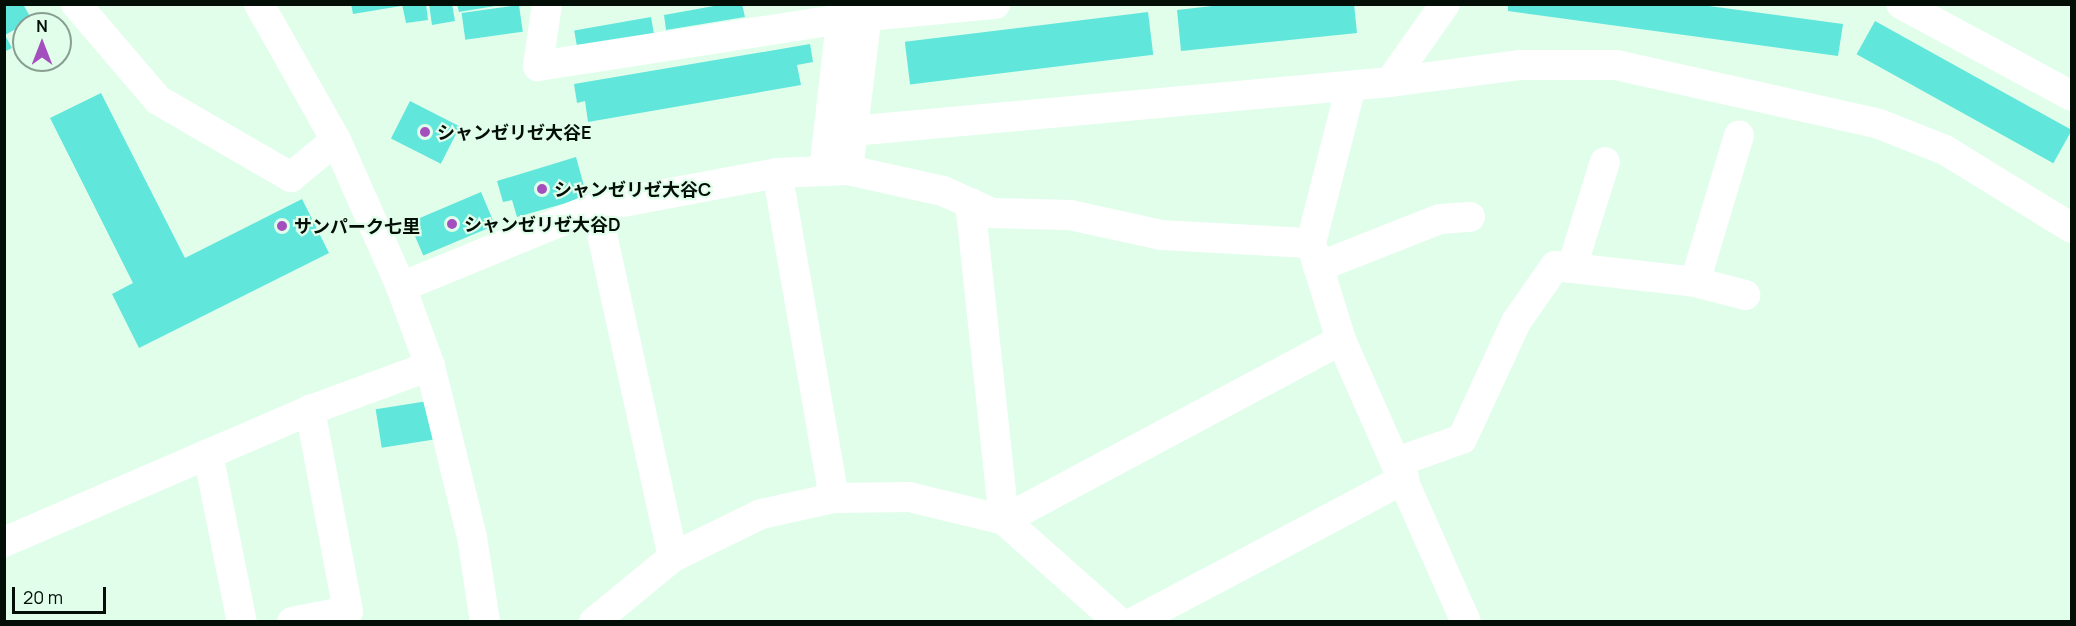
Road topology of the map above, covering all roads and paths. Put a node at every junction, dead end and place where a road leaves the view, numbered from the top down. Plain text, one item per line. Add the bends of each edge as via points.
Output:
1 (76, 4) edge
2 (259, 4) edge
3 (546, 4) edge
4 (995, 4) edge
5 (1445, 4) edge
6 (1901, 4) edge
7 (855, 11) edge
8 (1390, 82) junction
9 (1351, 86) junction
10 (2072, 96) edge
11 (852, 131) junction
12 (1739, 135) dead end
13 (336, 140) junction
14 (1605, 162) dead end
15 (836, 170) junction
16 (777, 172) junction
17 (970, 203) junction
18 (596, 207) junction
19 (1470, 217) dead end
20 (2072, 228) edge
21 (1315, 255) junction
22 (1572, 267) junction
23 (1695, 282) junction
24 (401, 287) junction
25 (1745, 295) dead end
26 (1341, 340) junction
27 (430, 366) junction
28 (310, 410) junction
29 (208, 454) junction
30 (1401, 471) junction
31 (834, 498) junction
32 (1004, 520) junction
33 (4, 542) edge
34 (673, 557) junction
35 (242, 621) edge
36 (292, 621) edge
37 (485, 621) edge
38 (594, 621) edge
39 (1119, 621) edge
40 (1134, 621) edge
41 (1466, 621) edge

1 - 13 street via 158,100 291,177
2 - 13 street
3 - 7 street via 538,66
4 - 7 street
5 - 8 street
6 - 10 street
7 - 11 street
7 - 15 street
8 - 9 street
8 - 20 street via 1519,65 1616,65 1880,124 1945,150
9 - 11 street
9 - 21 street
11 - 15 street
12 - 23 street
13 - 24 street
14 - 22 street
15 - 16 street
15 - 17 street via 943,191
16 - 18 street
16 - 31 street
17 - 21 street via 992,213 1070,215 1161,235
17 - 32 street
18 - 24 street
18 - 34 street
19 - 21 street via 1440,219
21 - 26 street
22 - 23 street
22 - 30 street via 1556,266 1516,322 1462,439
23 - 25 street
24 - 27 street
26 - 30 street
26 - 32 street
27 - 28 street
27 - 37 street via 472,537
28 - 29 street
28 - 36 street via 348,611
29 - 33 street
29 - 35 street
30 - 40 street
30 - 41 street
31 - 32 street via 909,497
31 - 34 street via 761,514
32 - 39 street
34 - 38 street

